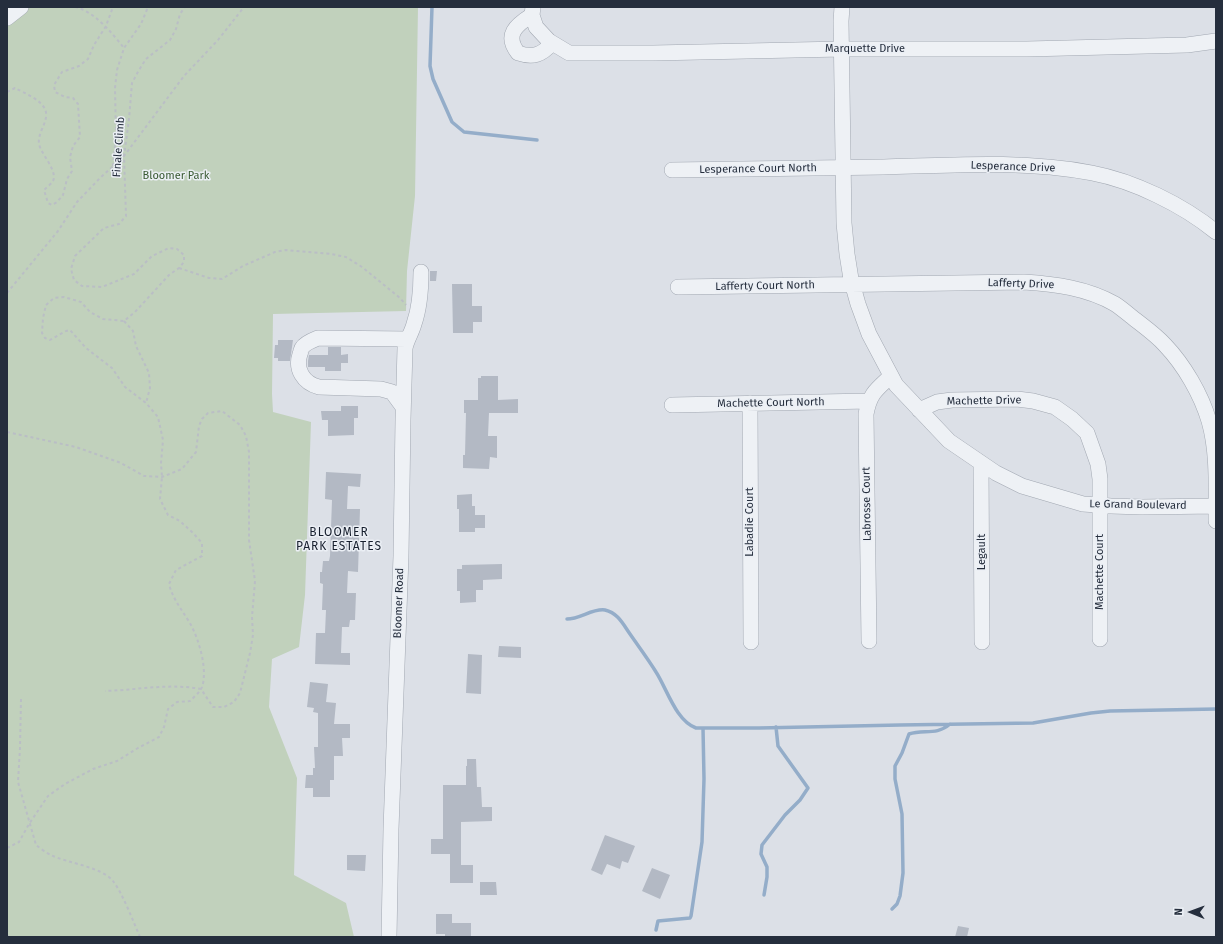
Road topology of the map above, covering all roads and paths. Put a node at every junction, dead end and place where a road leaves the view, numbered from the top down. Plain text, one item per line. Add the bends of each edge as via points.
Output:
1 (20, 7) edge
2 (75, 7) edge
3 (113, 7) edge
4 (148, 7) edge
5 (185, 7) edge
6 (244, 7) edge
7 (842, 7) edge
8 (533, 11) edge
9 (7, 18) edge
10 (106, 26) junction
11 (1216, 41) edge
12 (552, 43) junction
13 (124, 48) junction
14 (842, 49) junction
15 (7, 92) edge
16 (124, 156) junction
17 (113, 167) junction
18 (844, 167) junction
19 (672, 170) dead end
20 (1216, 232) edge
21 (179, 268) junction
22 (421, 272) dead end
23 (852, 285) junction
24 (678, 287) dead end
25 (7, 293) edge
26 (407, 306) dead end
27 (124, 320) junction
28 (407, 339) junction
29 (891, 376) junction
30 (869, 401) junction
31 (146, 403) junction
32 (750, 403) junction
33 (672, 404) dead end
34 (403, 406) junction
35 (919, 410) junction
36 (7, 432) edge
37 (981, 463) junction
38 (162, 477) junction
39 (1099, 505) junction
40 (1216, 506) edge
41 (1216, 521) edge
42 (1100, 639) dead end
43 (869, 641) dead end
44 (751, 642) dead end
45 (982, 642) dead end
46 (201, 688) junction
47 (105, 691) dead end
48 (21, 699) dead end
49 (29, 824) junction
50 (7, 848) edge
51 (7, 929) edge
52 (8, 937) edge
53 (140, 937) edge
54 (389, 937) edge

1 - 9 street
2 - 10 path
3 - 10 path
4 - 13 path via 142,24
5 - 16 path, Finale Climb via 170,40 146,59 132,83
6 - 16 path via 218,40 184,76
7 - 14 street, Le Grand Boulevard
8 - 12 street, Marquette Drive via 536,27
8 - 12 street via 511,35 514,48 518,53 533,56 544,51
10 - 13 path
10 - 15 path via 88,59 79,66 62,72 54,85 55,92 73,98 78,104 80,137 73,146 70,157 72,171 63,195 52,205 48,203 44,190 54,177 39,144 46,120 46,109 39,101 15,88
11 - 14 street, Marquette Drive via 1187,46
12 - 14 street, Marquette Drive via 569,53
13 - 17 path via 115,88 116,135
14 - 18 street, Le Grand Boulevard
16 - 17 path
16 - 21 path, Finale Climb via 126,216 119,224 104,228 75,256 71,269 74,280 82,286 107,285 134,274 152,256 169,248 177,249 184,255 184,262
17 - 25 path via 78,202 58,231
18 - 19 street, Lesperance Court North
18 - 20 street, Lesperance Drive via 1026,165 1092,173 1150,193 1202,221
18 - 23 street, Le Grand Boulevard via 844,223
21 - 26 path via 209,278 222,279 243,266 275,252 286,250 331,254 346,257 362,267
21 - 27 path via 169,274 135,312
22 - 28 street, Bloomer Road via 418,311
23 - 24 street, Lafferty Court North
23 - 29 street, Le Grand Boulevard via 869,334
23 - 40 street, Lafferty Drive via 1024,282 1056,284 1115,304 1165,345 1184,368 1197,393 1213,438
27 - 31 path via 133,331 136,346 149,373 150,388
27 - 31 path via 103,319 90,312 81,302 64,297 54,298 46,305 42,333 50,340 70,330 86,348 112,368 125,387
28 - 34 street, Bloomer Road
28 - 34 street via 318,338 302,348 299,359 300,374 312,385 381,389 392,392
29 - 30 street, Labrosse Court via 876,390
29 - 35 street, Le Grand Boulevard
30 - 32 street, Machette Court North
30 - 43 street, Labrosse Court via 866,414
31 - 38 path via 158,416 163,440
32 - 33 street, Machette Court North
32 - 44 street, Labadie Court
34 - 54 street, Bloomer Road
35 - 37 street, Le Grand Boulevard via 949,441
35 - 39 street, Machette Drive via 937,402 959,400 1017,399 1055,407 1087,433 1098,464
36 - 38 path via 76,447 121,463 144,476
37 - 39 street, Le Grand Boulevard via 1022,486 1083,504
37 - 45 street, Legault
38 - 46 path via 160,498 168,515 180,521 202,544 202,556 176,570 169,584 172,595 192,626 201,652 204,676
38 - 46 path via 182,469 196,452 199,426 208,413 222,411 240,425 246,436 249,452 249,540 255,581 253,635 240,693 234,702 224,707 213,707
39 - 40 street, Le Grand Boulevard
39 - 42 street, Machette Court
40 - 41 street, Lafferty Drive
46 - 47 path via 172,686
46 - 49 path via 190,701 177,702 168,709 159,737 117,761 93,769 65,784 48,796
48 - 49 path via 18,782
49 - 50 path via 19,842
49 - 53 path via 36,845 51,855 84,865 112,880
51 - 52 path

